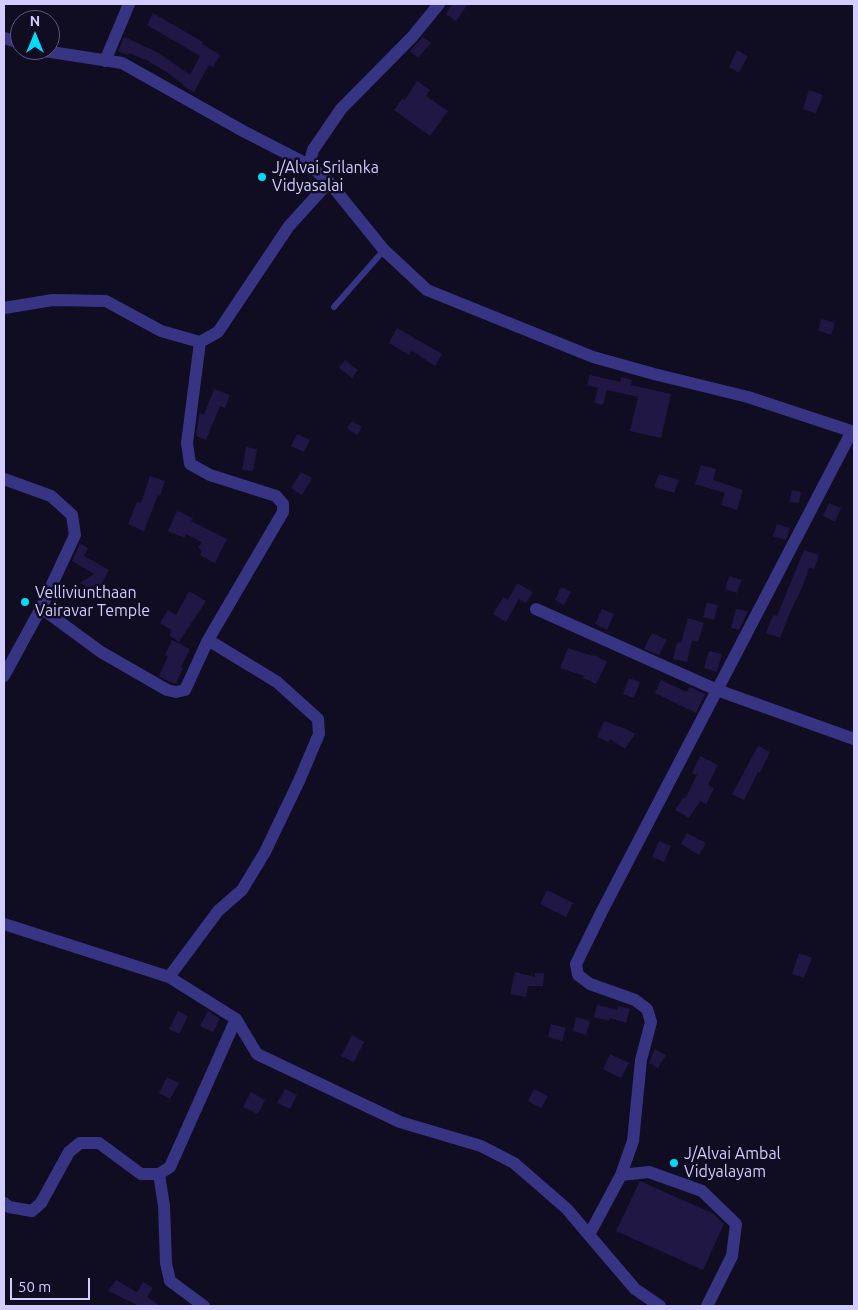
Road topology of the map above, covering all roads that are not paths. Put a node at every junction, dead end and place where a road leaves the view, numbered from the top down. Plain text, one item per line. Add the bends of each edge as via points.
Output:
1 (129, 4) edge
2 (439, 4) edge
3 (60, 54) edge
4 (105, 61) junction
5 (310, 165) junction
6 (329, 182) junction
7 (384, 250) junction
8 (334, 307) dead end
9 (4, 308) edge
10 (200, 342) junction
11 (853, 431) edge
12 (4, 479) edge
13 (41, 608) junction
14 (536, 609) dead end
15 (208, 640) junction
16 (4, 676) edge
17 (717, 690) junction
18 (854, 739) edge
19 (4, 924) edge
20 (168, 977) junction
21 (236, 1019) junction
22 (159, 1174) junction
23 (621, 1175) junction
24 (4, 1203) edge
25 (588, 1235) junction
26 (204, 1306) edge
27 (660, 1306) edge
28 (707, 1306) edge

1 - 4 street
2 - 5 street via 413,36 341,109 313,150
3 - 4 street
4 - 5 street via 122,63
5 - 6 street
6 - 7 street
6 - 10 street via 289,226 218,332
7 - 8 lane
7 - 11 street via 427,290 593,357 748,396
9 - 10 street via 53,300 106,301 161,331
10 - 15 street via 188,442 190,464 210,475 276,496 283,504 283,512
11 - 17 street
12 - 13 street via 51,496 72,515 75,535
13 - 15 street via 101,652 176,692 185,690
13 - 16 street
14 - 17 street
15 - 20 street via 277,682 318,720 319,734 265,852 242,890 218,911
17 - 18 street
17 - 23 street via 576,964 578,975 590,984 635,1000 647,1009 651,1022 641,1060 632,1141
19 - 20 street
20 - 21 street
21 - 22 street via 170,1167
21 - 25 street via 256,1054 400,1122 481,1146 514,1163 567,1209
22 - 24 street via 141,1174 99,1143 80,1143 69,1152 40,1203 32,1211
22 - 26 street via 170,1281
23 - 25 street
23 - 28 street via 649,1172 702,1191 736,1224 732,1256
25 - 27 street via 635,1289

